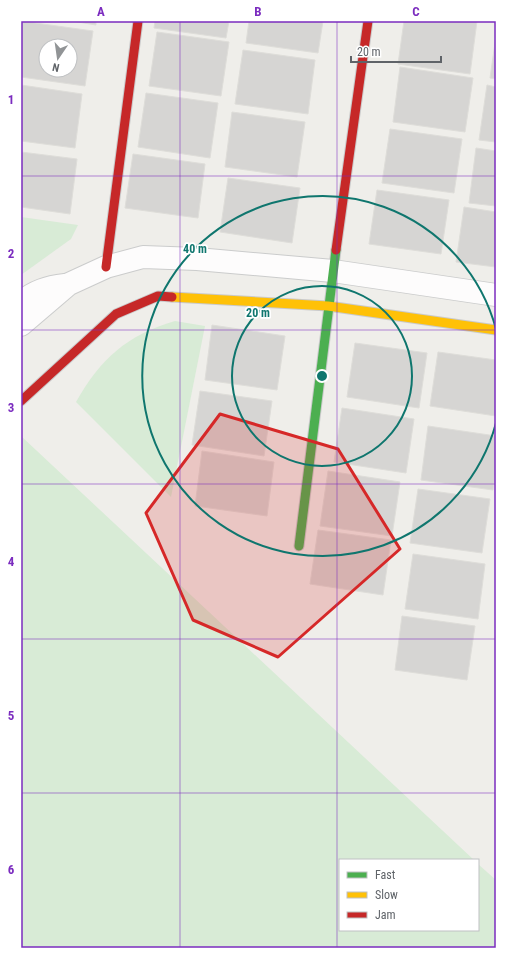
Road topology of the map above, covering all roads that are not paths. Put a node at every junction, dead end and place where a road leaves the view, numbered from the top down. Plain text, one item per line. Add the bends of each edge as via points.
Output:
1 (138, 21) edge
2 (368, 21) edge
3 (106, 267) junction
4 (333, 271) junction
5 (69, 284) junction
6 (496, 295) edge
7 (21, 302) edge
8 (328, 306) junction
9 (21, 325) edge
10 (496, 330) edge
11 (21, 401) edge
12 (299, 546) dead end

1 - 3 street
2 - 4 street
3 - 4 street via 143,257
3 - 5 street
4 - 6 street
4 - 8 street
5 - 7 street via 34,292
5 - 9 street
8 - 10 street
8 - 11 street via 158,296 116,314
8 - 12 street

